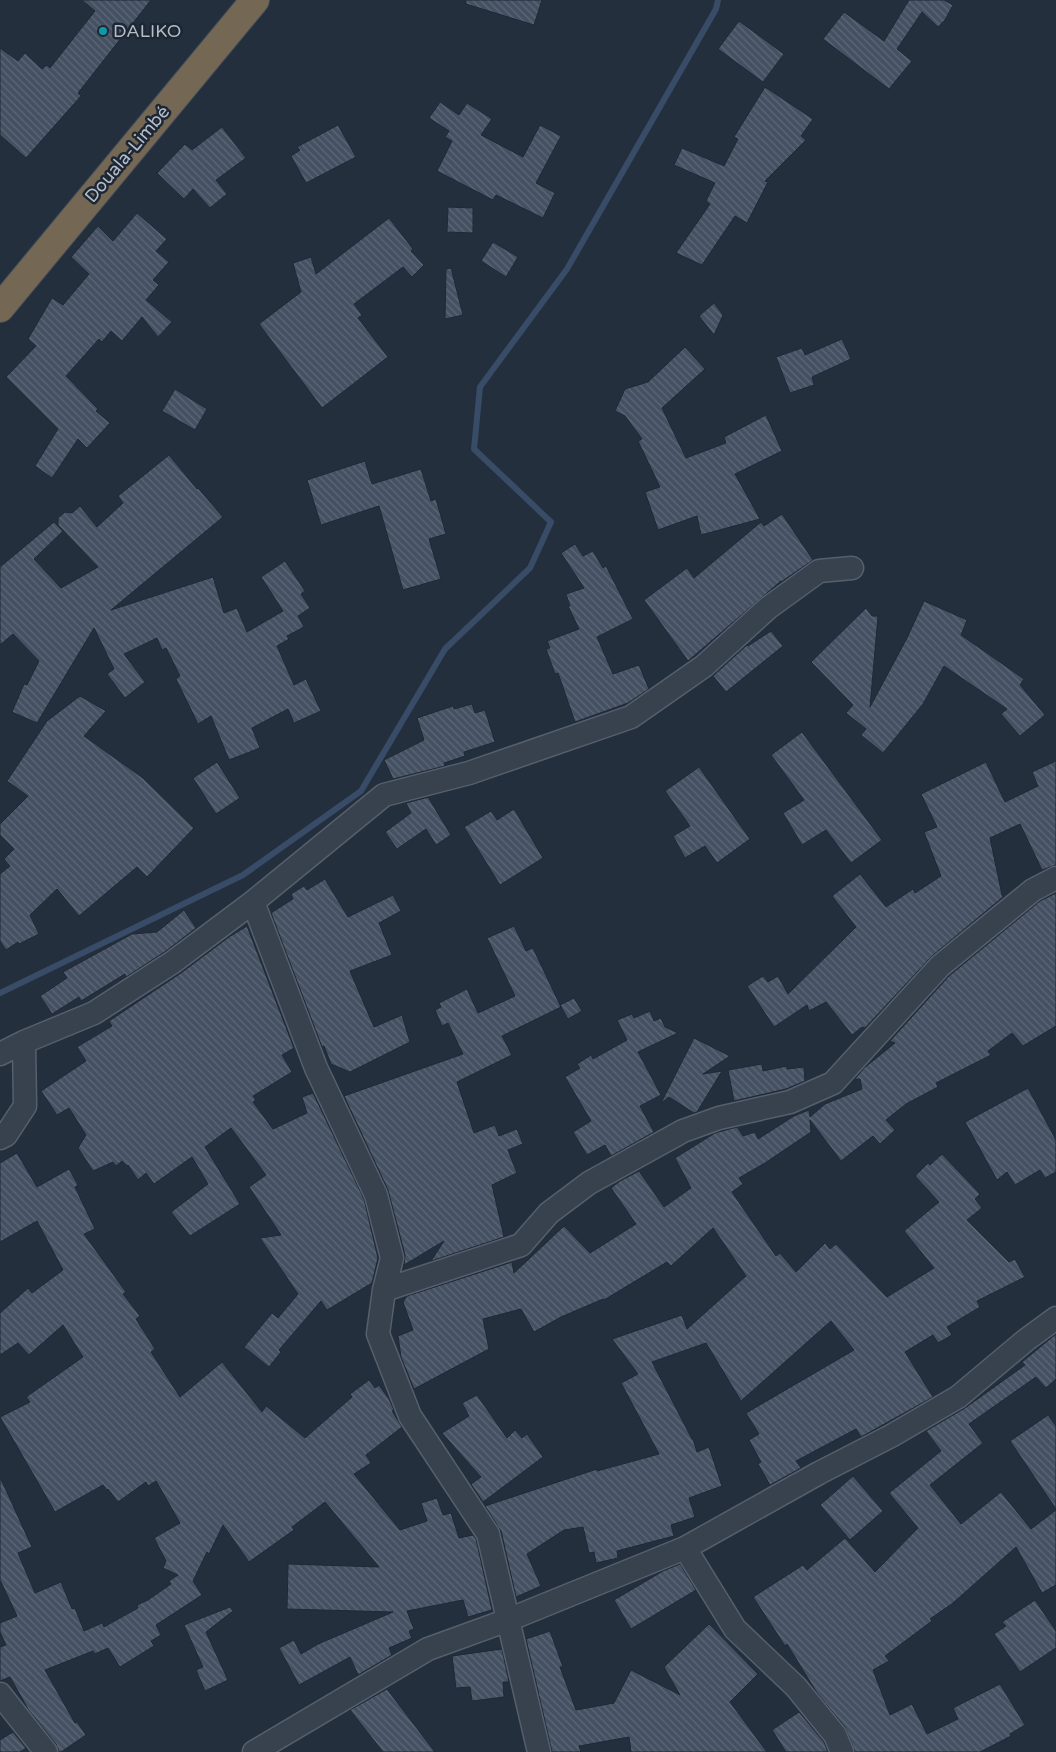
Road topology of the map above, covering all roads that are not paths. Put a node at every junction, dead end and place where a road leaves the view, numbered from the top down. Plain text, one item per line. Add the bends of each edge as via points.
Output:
1 (255, 0) edge
2 (0, 308) edge
3 (852, 568) dead end
4 (1056, 878) edge
5 (253, 902) junction
6 (24, 1042) junction
7 (0, 1054) edge
8 (0, 1138) edge
9 (384, 1290) junction
10 (1056, 1318) edge
11 (685, 1548) junction
12 (508, 1620) junction
13 (0, 1694) edge
14 (46, 1752) edge
15 (254, 1752) edge
16 (539, 1752) edge
17 (842, 1752) edge

1 - 2 highway, Douala-Limbé
3 - 5 street via 819,570 768,608 704,666 631,717 469,773 384,795
4 - 9 street via 1033,890 940,966 833,1083 790,1102 719,1118 683,1131 589,1183 549,1213 521,1245
5 - 6 street via 173,962 94,1013
5 - 9 street via 316,1068 376,1195 392,1258
6 - 7 street
6 - 8 street via 25,1106 6,1135
9 - 12 street via 378,1334 410,1416 488,1534
10 - 11 street via 958,1397
11 - 12 street
11 - 17 street via 735,1628 796,1687 835,1735
12 - 15 street via 428,1649
12 - 16 street
13 - 14 street

